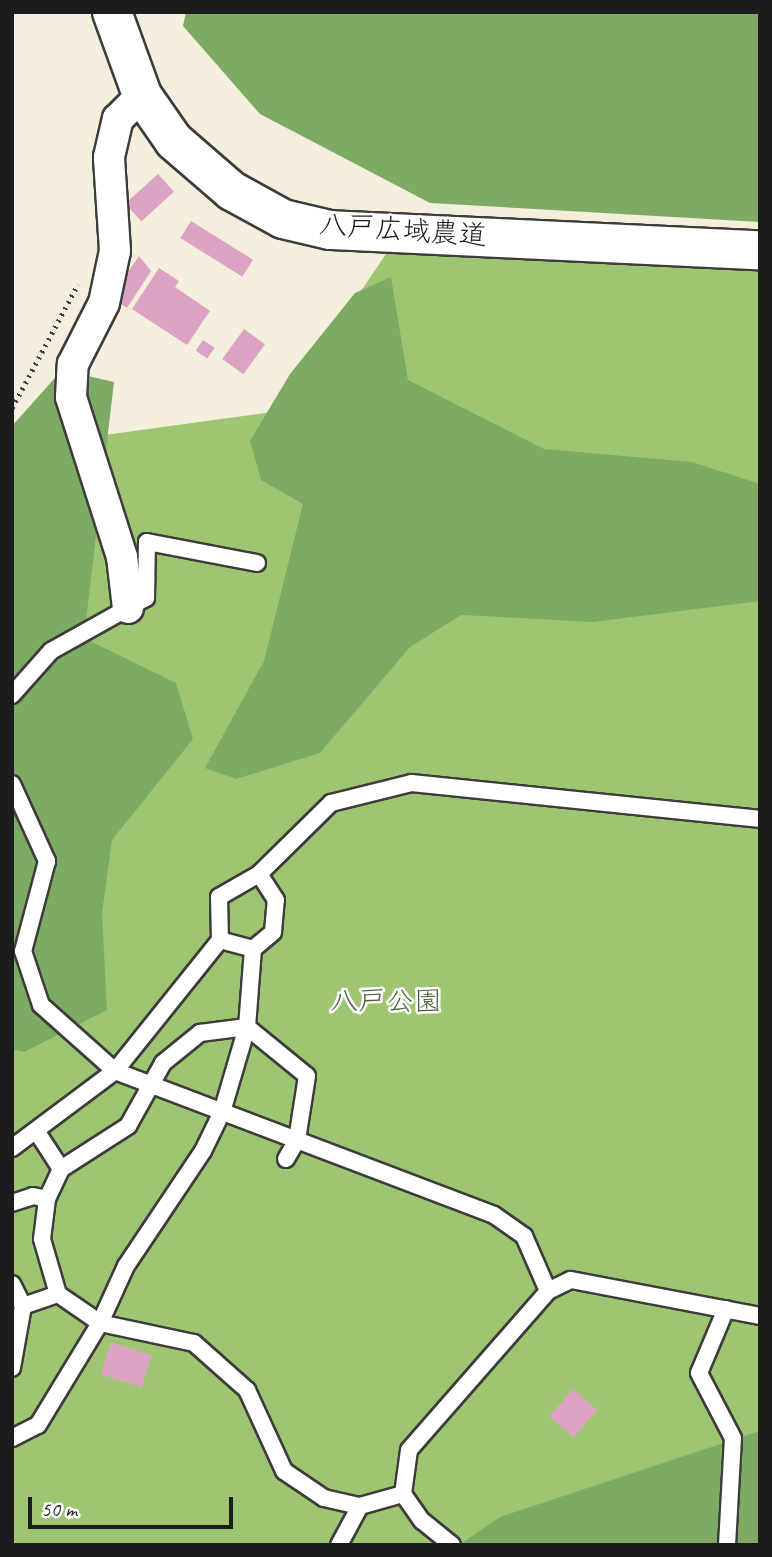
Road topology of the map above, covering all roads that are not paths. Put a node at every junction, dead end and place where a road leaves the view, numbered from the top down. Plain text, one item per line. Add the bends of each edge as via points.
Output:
1 (112, 12) edge
2 (142, 95) junction
3 (760, 250) edge
4 (257, 563) dead end
5 (128, 608) junction
6 (12, 695) edge
7 (12, 784) edge
8 (760, 819) edge
9 (259, 874) junction
10 (220, 940) junction
11 (253, 949) junction
12 (247, 1027) junction
13 (114, 1071) junction
14 (148, 1083) junction
15 (222, 1112) junction
16 (37, 1132) junction
17 (297, 1140) junction
18 (12, 1148) edge
19 (286, 1159) dead end
20 (61, 1169) junction
21 (47, 1199) junction
22 (12, 1203) edge
23 (12, 1284) edge
24 (548, 1291) junction
25 (58, 1294) junction
26 (23, 1306) junction
27 (726, 1309) junction
28 (760, 1316) edge
29 (100, 1323) junction
30 (12, 1368) edge
31 (12, 1438) edge
32 (402, 1494) junction
33 (360, 1506) junction
34 (339, 1545) edge
35 (452, 1545) edge
36 (727, 1545) edge

1 - 2 street, 八戸広域農道
2 - 3 street, 八戸広域農道 via 174,141 200,165 232,191 283,219 330,230
2 - 5 street via 118,119 109,157 115,251 104,303 73,364 72,397 122,557
4 - 5 lane via 147,542 146,598
5 - 6 lane via 51,651
7 - 13 lane via 47,860 23,951 41,1005
8 - 9 lane via 412,783 331,803
9 - 10 lane via 219,897
9 - 11 lane via 276,900 273,933
10 - 11 lane
10 - 13 lane
11 - 12 lane
12 - 14 lane via 200,1033 163,1063
12 - 15 lane
12 - 17 lane via 307,1076
13 - 14 lane
13 - 16 lane
14 - 15 lane
14 - 20 lane via 128,1126
15 - 17 lane
15 - 29 lane via 203,1151 126,1266
16 - 18 lane
16 - 20 lane
17 - 19 lane
17 - 24 lane via 494,1215 524,1236
20 - 21 lane
21 - 22 lane via 33,1196
21 - 25 lane via 43,1239
23 - 26 lane
24 - 27 lane via 570,1280
24 - 32 lane via 409,1451
25 - 26 lane
25 - 29 lane
26 - 30 lane
27 - 28 lane
27 - 36 lane via 699,1373 733,1438
29 - 31 lane via 38,1425
29 - 33 lane via 194,1343 247,1390 284,1471 324,1499
32 - 33 lane
32 - 35 lane via 422,1521
33 - 34 lane

